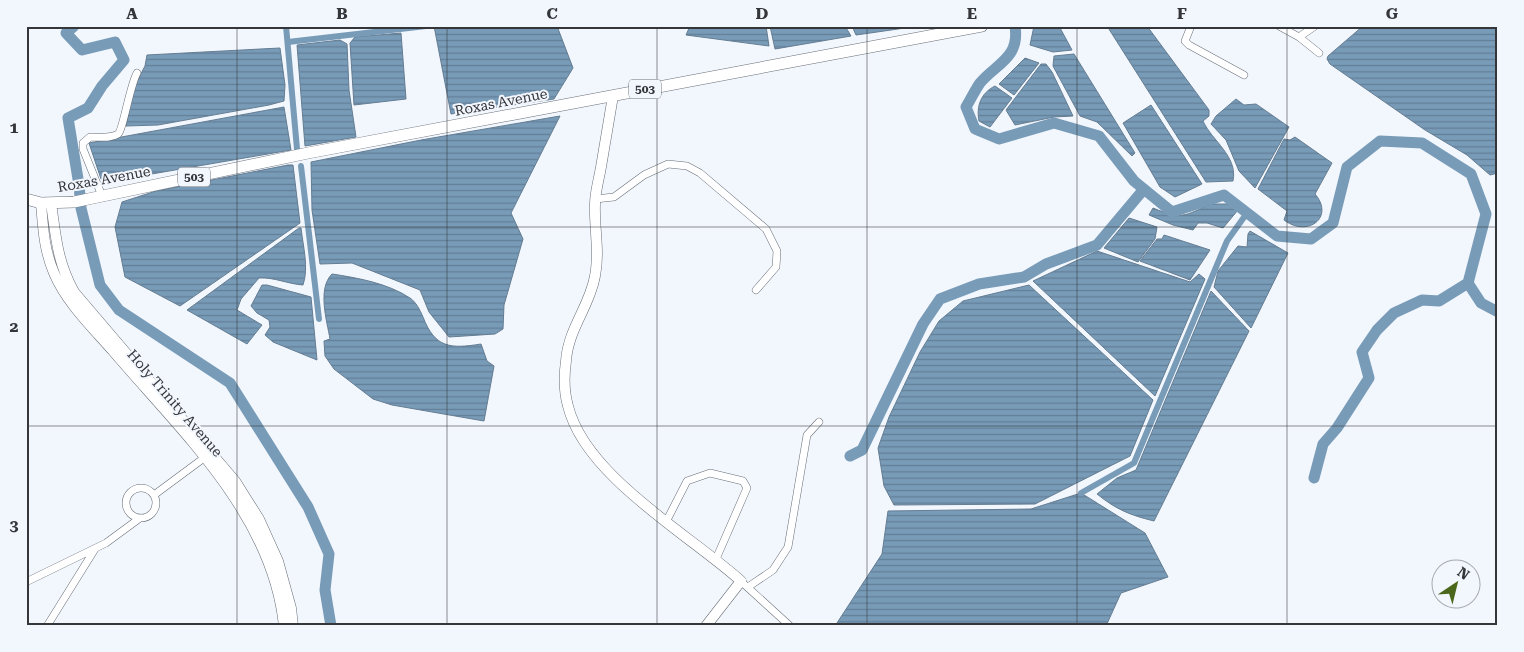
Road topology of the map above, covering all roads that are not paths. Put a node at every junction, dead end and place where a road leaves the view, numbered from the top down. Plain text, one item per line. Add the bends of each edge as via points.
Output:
1 (982, 26) edge
2 (1191, 26) edge
3 (1279, 26) edge
4 (1315, 26) edge
5 (1299, 37) junction
6 (1319, 53) dead end
7 (137, 73) dead end
8 (1244, 75) dead end
9 (613, 96) junction
10 (99, 197) junction
11 (26, 199) edge
12 (595, 199) junction
13 (46, 203) junction
14 (756, 290) dead end
15 (819, 422) dead end
16 (208, 456) junction
17 (154, 495) junction
18 (140, 518) junction
19 (666, 522) junction
20 (96, 548) junction
21 (716, 560) junction
22 (26, 582) edge
23 (744, 584) junction
24 (47, 626) edge
25 (284, 626) edge
26 (293, 626) edge
27 (706, 626) edge
28 (790, 626) edge

1 - 9 main road, Roxas Avenue / 503
2 - 8 street via 1185,41 1189,45
3 - 5 street
4 - 5 street
5 - 6 street
7 - 10 street via 125,105 122,129 117,135 90,137 83,143
9 - 10 main road, Roxas Avenue / 503
9 - 12 main road
10 - 13 main road, Roxas Avenue / 503
11 - 13 main road, Roxas Avenue / 503
12 - 14 street via 614,196 644,175 668,164 687,166 700,173 766,229 777,251 776,267
12 - 19 main road via 598,261 592,290 568,344 565,362 568,406 582,436 614,477
13 - 16 main road, Holy Trinity Avenue via 59,273 86,320
15 - 23 street via 807,435 788,547 773,570
16 - 17 street
16 - 25 main road, Holy Trinity Avenue via 250,521 269,564 283,610
16 - 26 main road, Holy Trinity Avenue via 235,481 259,519 278,561
17 - 18 street via 155,510
17 - 18 street via 139,488 129,493 126,503 130,514
18 - 20 street
19 - 21 main road
19 - 21 street via 688,481 710,473 743,481 748,488
20 - 22 street
20 - 24 street
21 - 23 main road
23 - 27 main road
23 - 28 street

